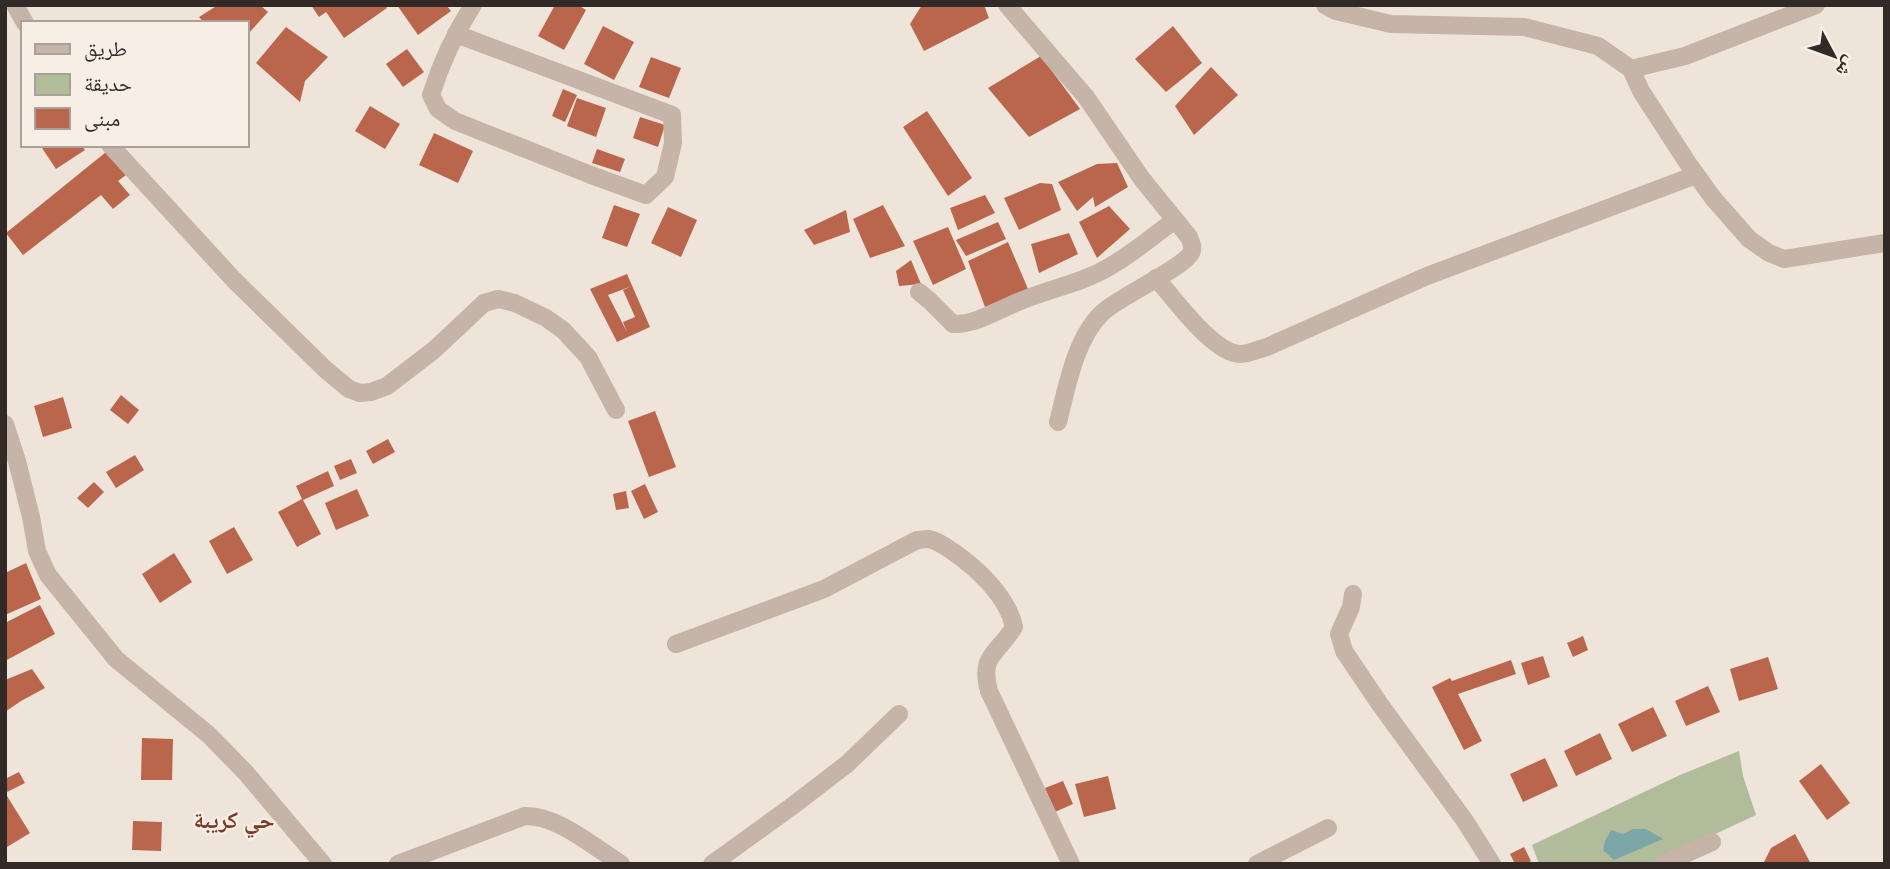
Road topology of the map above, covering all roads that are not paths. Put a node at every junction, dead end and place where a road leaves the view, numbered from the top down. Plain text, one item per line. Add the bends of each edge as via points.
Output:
1 (15, 5) edge
2 (473, 5) edge
3 (1007, 5) edge
4 (1325, 5) edge
5 (1816, 5) edge
6 (24, 21) edge
7 (456, 34) junction
8 (1631, 69) junction
9 (112, 147) edge
10 (1696, 175) junction
11 (1175, 220) junction
12 (1885, 243) edge
13 (1156, 278) junction
14 (919, 292) dead end
15 (617, 410) dead end
16 (1058, 422) dead end
17 (5, 424) edge
18 (1353, 594) dead end
19 (676, 644) dead end
20 (899, 714) dead end
21 (1328, 828) dead end
22 (1712, 842) dead end
23 (323, 864) edge
24 (398, 864) edge
25 (621, 864) edge
26 (712, 864) edge
27 (1071, 864) edge
28 (1257, 864) edge
29 (1492, 864) edge
30 (1663, 864) edge

1 - 6 street
2 - 7 street
3 - 11 street via 1086,97
4 - 8 street via 1391,24 1524,27 1598,46
5 - 8 street via 1685,56
7 - 7 street via 432,95 438,109 455,121 646,195 665,177 673,144 672,115
8 - 10 street
9 - 15 street via 233,279 349,389 360,393 387,386 484,303 498,299 515,303 563,330 587,357
10 - 12 street via 1749,239 1784,259
10 - 13 street via 1427,276 1267,347 1241,354 1225,351 1205,334
11 - 13 street via 1189,237 1191,253
11 - 14 street via 1108,268 971,322 953,324
13 - 16 street via 1102,313 1086,333
17 - 23 street via 37,551 48,575 116,659 209,734
18 - 29 street via 1339,634 1344,652
19 - 27 street via 824,589 916,540 943,545 986,580 1012,618 1014,627 987,663 985,676
20 - 26 street via 846,764
21 - 28 street
22 - 30 street
24 - 25 street via 525,816 553,821

